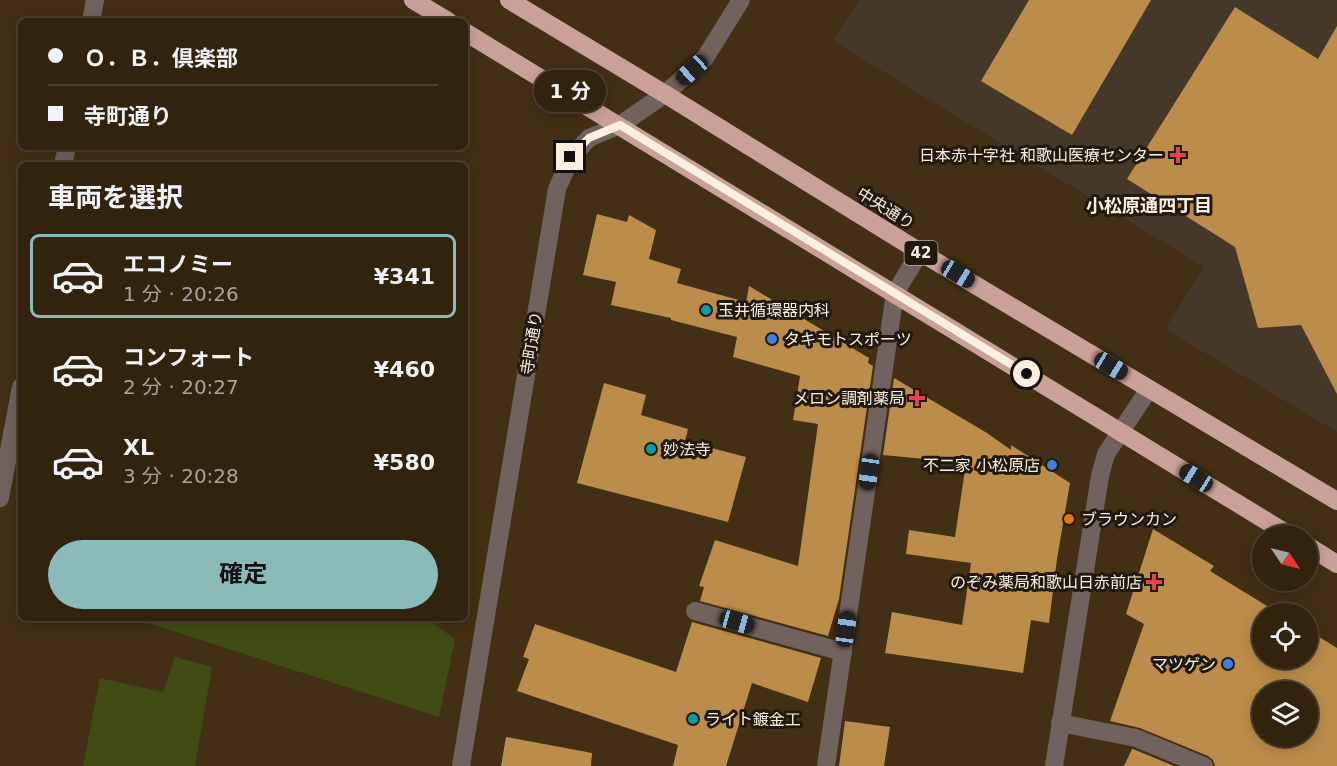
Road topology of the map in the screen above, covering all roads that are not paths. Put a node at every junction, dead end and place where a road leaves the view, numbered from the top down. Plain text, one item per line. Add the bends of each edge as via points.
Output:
1 (94, 0) edge
2 (413, 0) edge
3 (509, 0) edge
4 (741, 0) edge
5 (91, 18) edge
6 (443, 18) edge
7 (468, 34) edge
8 (665, 94) junction
9 (620, 125) junction
10 (920, 252) junction
11 (895, 293) junction
12 (1149, 389) junction
13 (18, 403) edge
14 (1121, 431) junction
15 (0, 498) edge
16 (1337, 501) edge
17 (1273, 525) edge
18 (1318, 552) edge
19 (1337, 564) edge
20 (695, 611) dead end
21 (843, 652) junction
22 (1060, 723) junction
23 (462, 766) edge
24 (826, 766) edge
25 (1054, 766) edge
26 (1204, 766) edge

1 - 5 street
2 - 6 highway
3 - 8 highway, 中央通り / 42
4 - 8 street, 寺町通り via 705,58
7 - 9 highway
8 - 9 street, 寺町通り
8 - 10 highway, 中央通り / 42
9 - 11 highway
9 - 23 street, 寺町通り via 589,138 570,157 557,189
10 - 11 street
10 - 12 highway, 中央通り / 42
11 - 14 highway
11 - 21 street
12 - 14 street
12 - 16 highway, 中央通り / 42
13 - 15 street
14 - 17 highway
14 - 22 street via 1106,454 1100,476
18 - 19 highway
20 - 21 street
21 - 24 street
22 - 25 street
22 - 26 street via 1136,738

